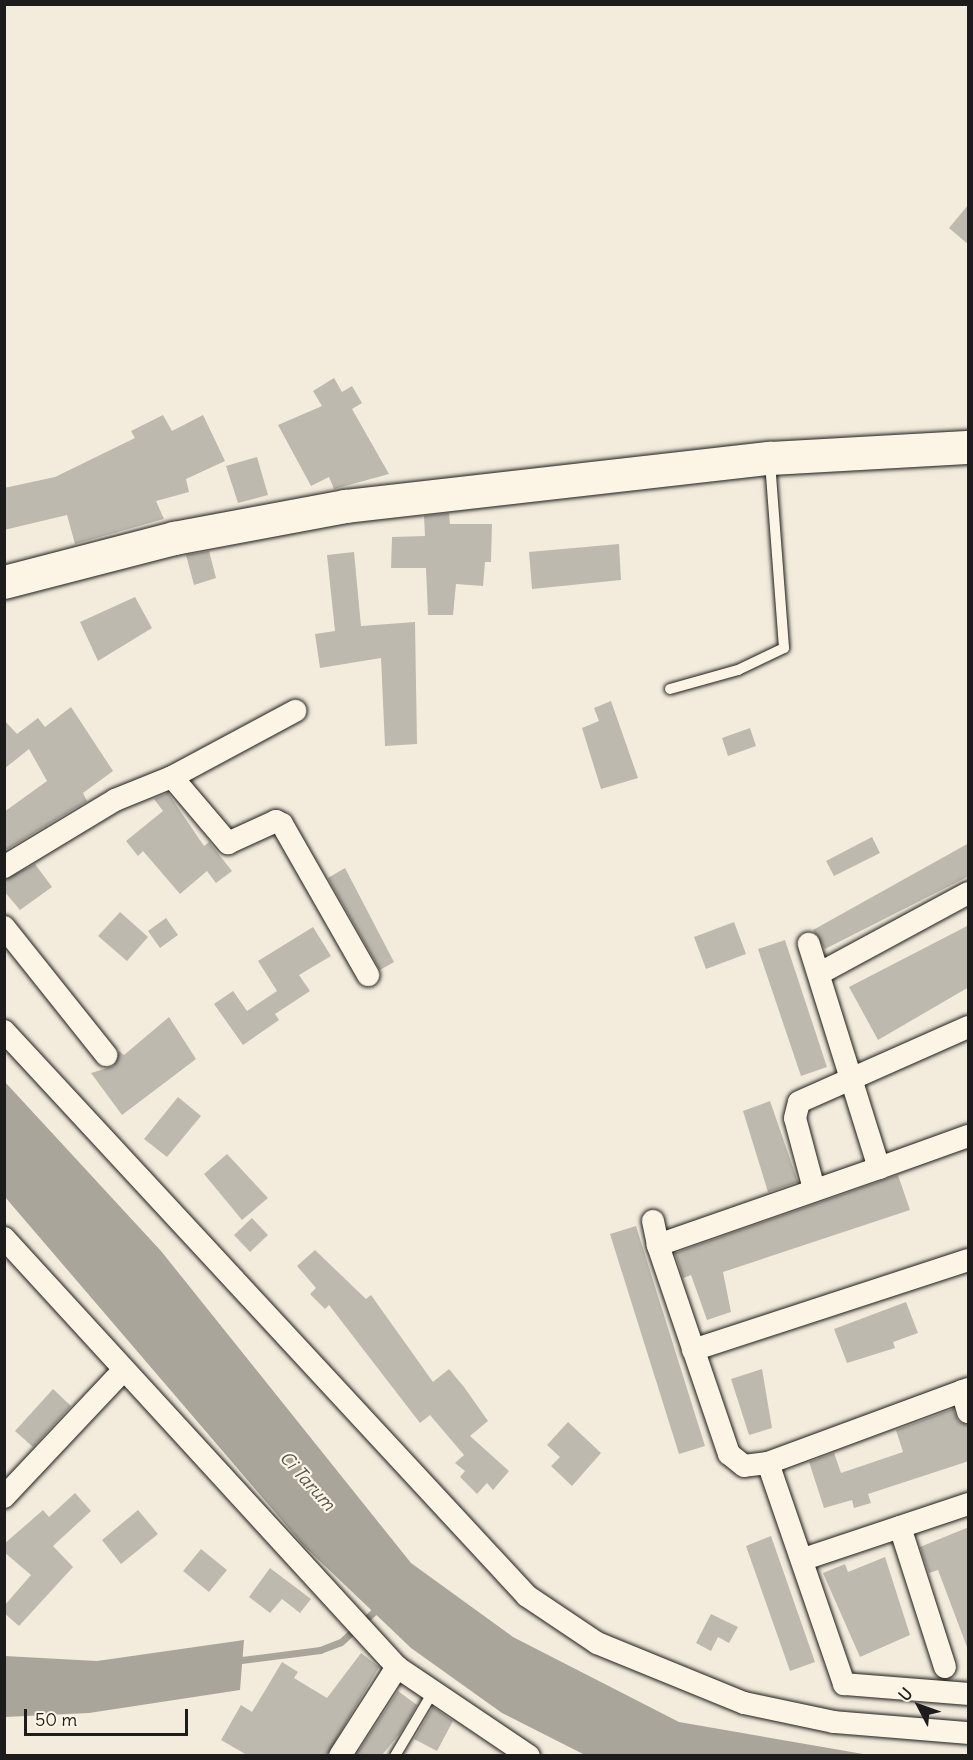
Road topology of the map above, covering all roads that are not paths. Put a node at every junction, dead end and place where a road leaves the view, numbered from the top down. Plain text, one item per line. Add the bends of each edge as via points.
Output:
1 (969, 447) edge
2 (769, 458) junction
3 (4, 582) edge
4 (670, 689) dead end
5 (295, 711) dead end
6 (172, 777) junction
7 (4, 867) edge
8 (969, 893) edge
9 (4, 927) edge
10 (809, 944) dead end
11 (822, 972) junction
12 (368, 975) dead end
13 (969, 1027) edge
14 (4, 1031) edge
15 (106, 1055) dead end
16 (854, 1074) junction
17 (969, 1136) edge
18 (879, 1168) junction
19 (814, 1189) junction
20 (652, 1221) dead end
21 (4, 1238) edge
22 (658, 1245) junction
23 (969, 1260) edge
24 (693, 1350) junction
25 (122, 1372) junction
26 (966, 1397) edge
27 (768, 1463) junction
28 (4, 1497) edge
29 (969, 1504) edge
30 (900, 1527) junction
31 (804, 1559) junction
32 (397, 1667) junction
33 (945, 1667) dead end
34 (433, 1692) junction
35 (969, 1694) edge
36 (969, 1733) edge
37 (340, 1755) edge
38 (395, 1755) edge
39 (529, 1755) edge

1 - 2 main road
2 - 3 main road via 345,506 174,538
2 - 4 lane via 784,648 738,670
5 - 6 street
6 - 7 street via 114,800
6 - 12 street via 228,843 276,821 282,824
8 - 11 street
9 - 15 street
10 - 11 street
11 - 16 street
13 - 16 street
14 - 36 street via 527,1596 597,1643 744,1703 834,1722
16 - 18 street
16 - 19 street via 796,1107
17 - 18 street
18 - 19 street
19 - 22 street
20 - 22 street
21 - 25 street
22 - 24 street
23 - 24 street
24 - 27 street via 729,1454 744,1466
25 - 28 street
25 - 32 street
26 - 27 street
27 - 31 street
29 - 30 street
30 - 31 street
30 - 33 street
31 - 35 street via 844,1684
32 - 34 street
32 - 37 street
34 - 38 lane
34 - 39 street

